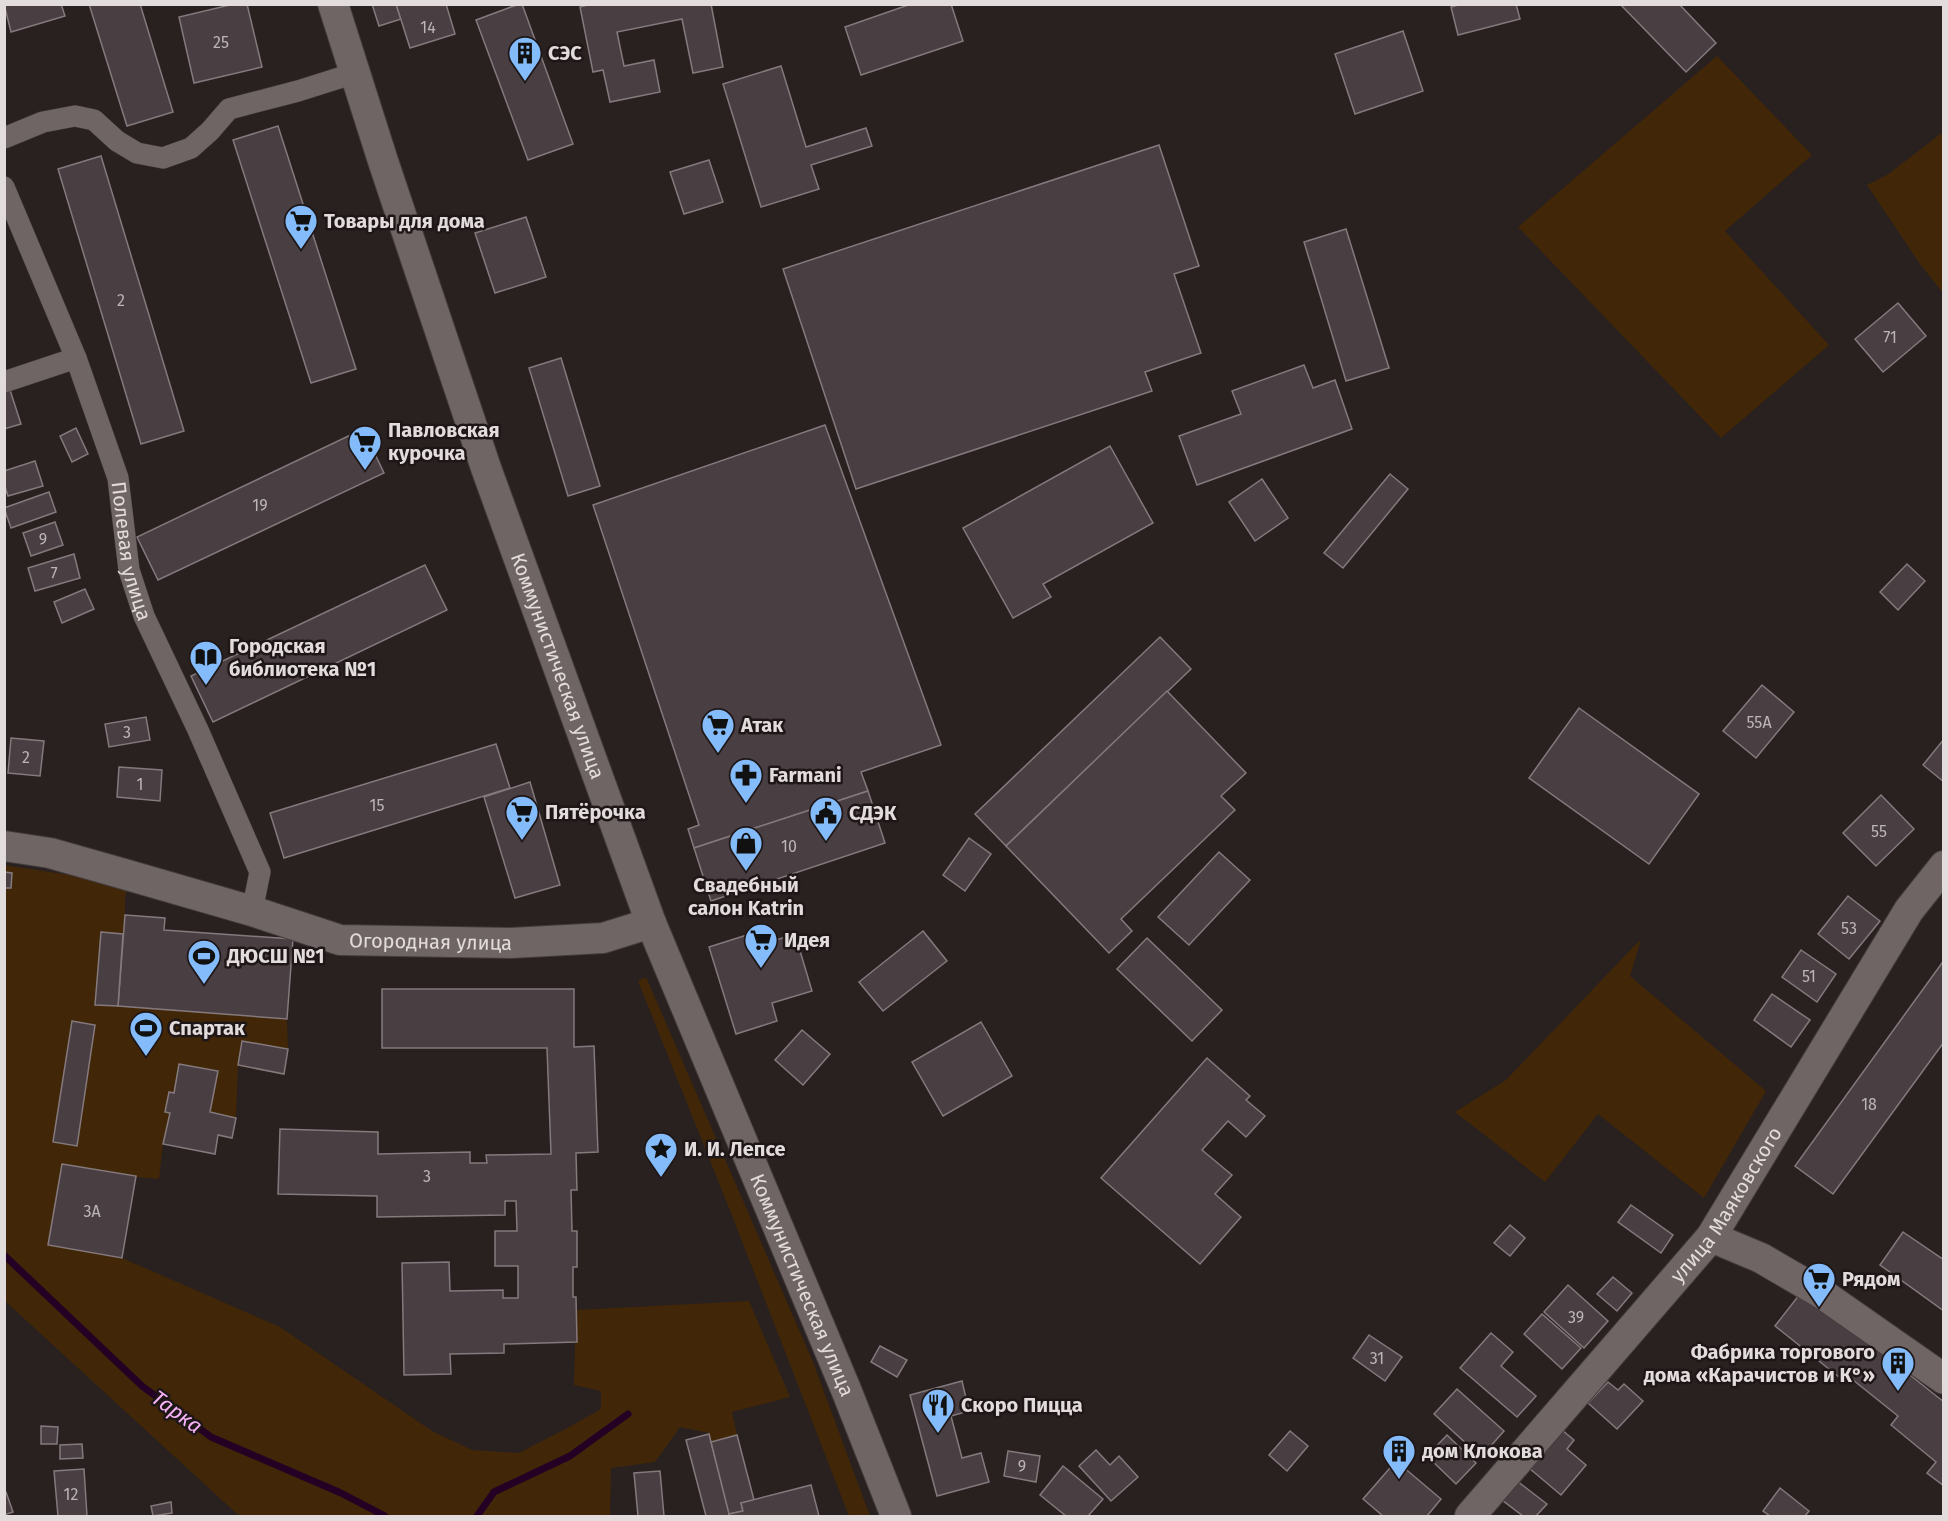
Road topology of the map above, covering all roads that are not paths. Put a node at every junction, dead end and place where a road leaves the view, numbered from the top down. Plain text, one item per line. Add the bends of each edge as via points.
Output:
1 (333, 4) edge
2 (355, 73) junction
3 (4, 138) edge
4 (4, 187) edge
5 (76, 358) junction
6 (4, 382) edge
7 (4, 846) edge
8 (1944, 866) edge
9 (252, 911) junction
10 (651, 923) junction
11 (1711, 1237) junction
12 (1944, 1379) edge
13 (896, 1516) edge
14 (1470, 1516) edge

1 - 2 street, Коммунистическая улица
2 - 3 street via 229,109 191,148 163,158 137,153 94,120 75,116 44,122
2 - 10 street, Коммунистическая улица via 486,468
4 - 5 street, Полевая улица
5 - 6 street
5 - 9 street, Полевая улица via 118,478 129,570 144,616 260,872
7 - 9 street, Огородная улица via 50,853
8 - 11 street, улица Маяковского via 1909,910
9 - 10 street, Огородная улица via 340,940 512,943 603,938
10 - 13 street, Коммунистическая улица
11 - 12 street via 1761,1258 1821,1293
11 - 14 street, улица Маяковского

